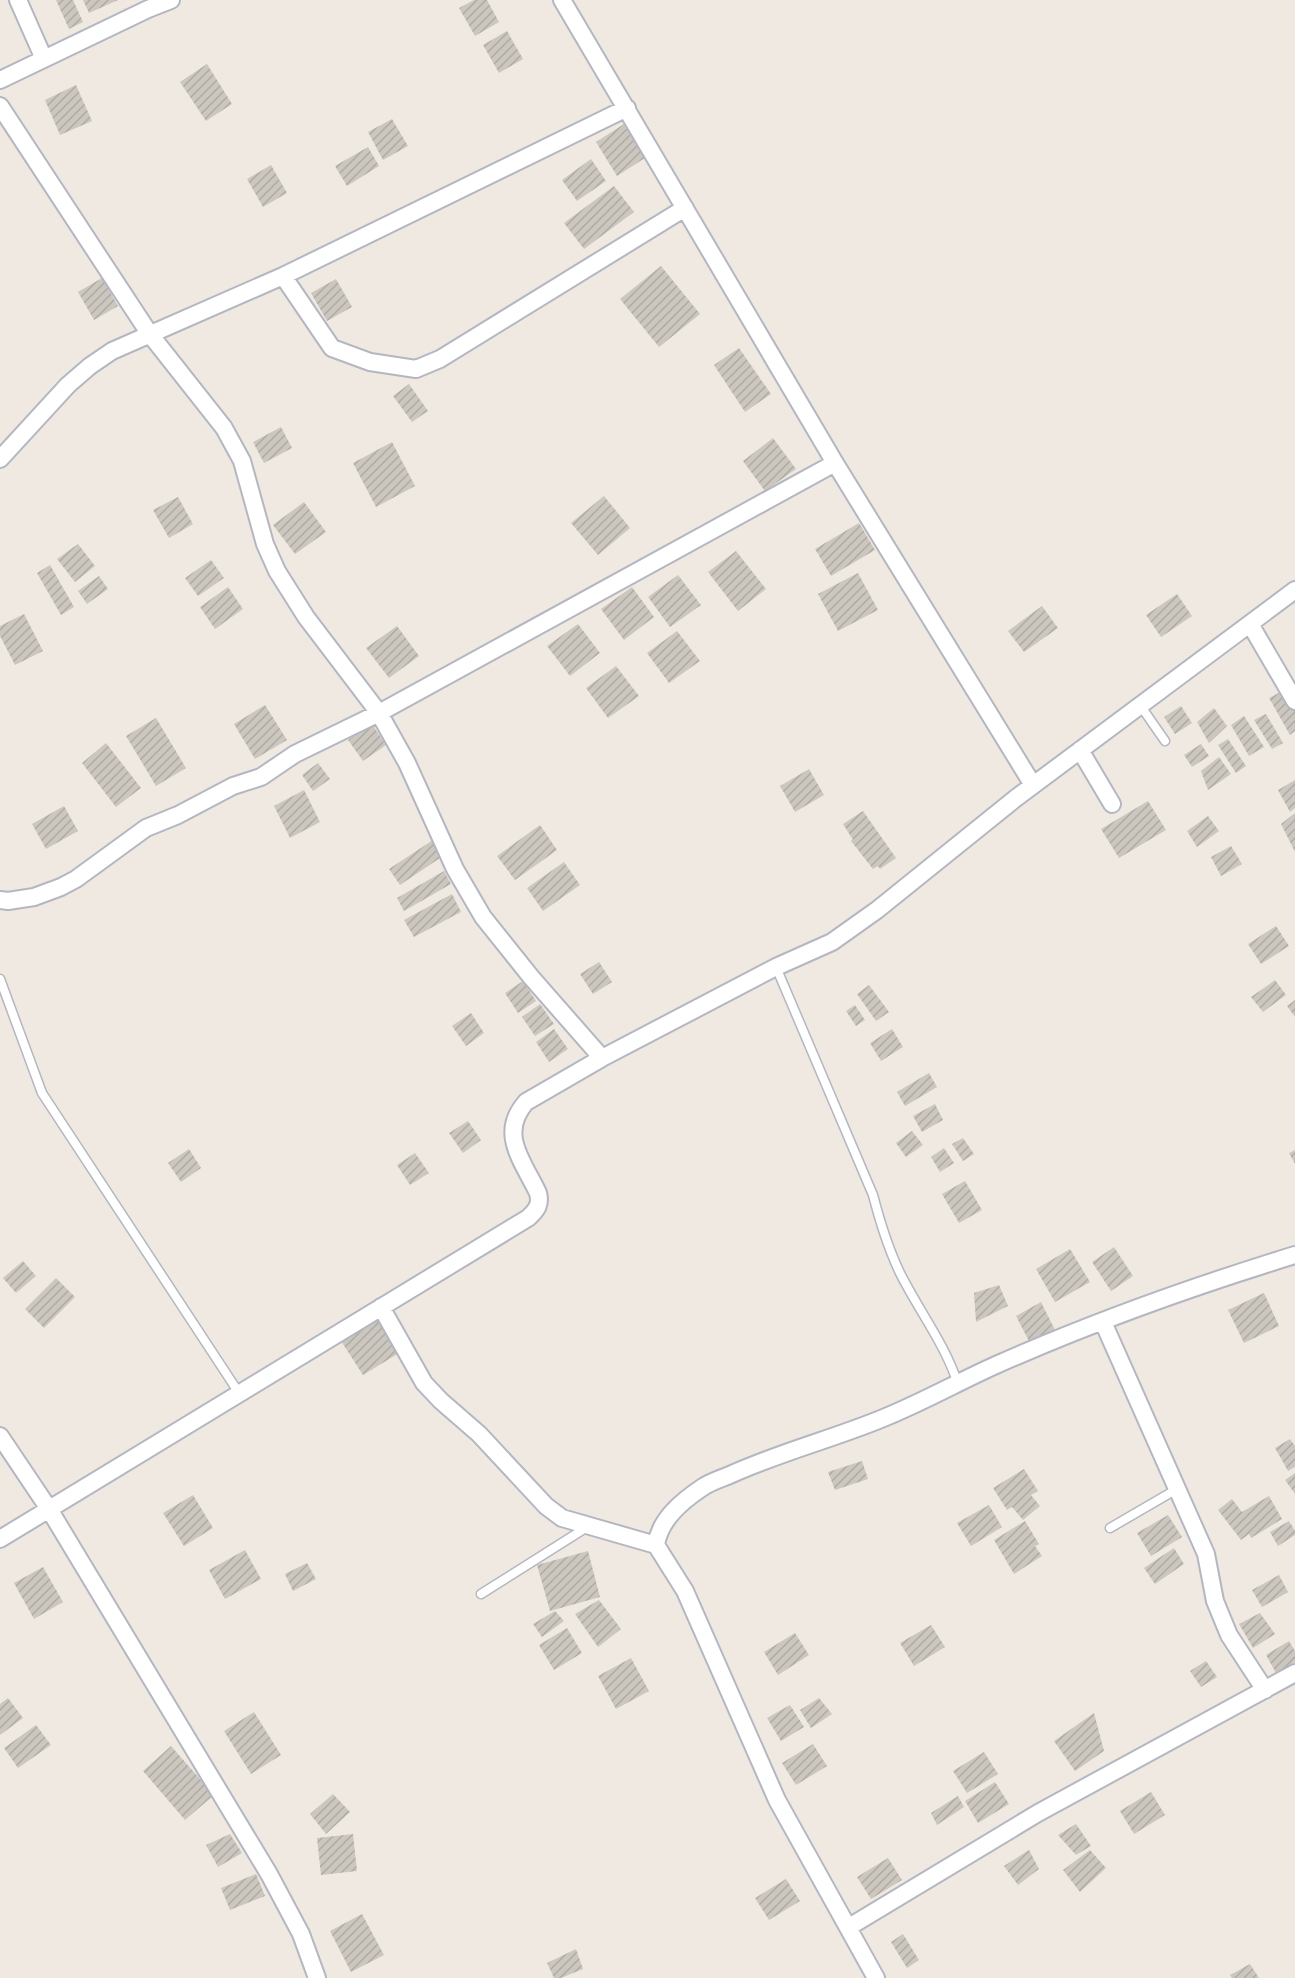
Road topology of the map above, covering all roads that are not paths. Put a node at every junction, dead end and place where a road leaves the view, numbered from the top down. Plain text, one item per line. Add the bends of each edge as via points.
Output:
1 (18, 0) edge
2 (171, 0) edge
3 (562, 0) edge
4 (44, 59) junction
5 (0, 80) edge
6 (0, 106) edge
7 (627, 108) junction
8 (685, 208) junction
9 (283, 276) junction
10 (149, 333) junction
11 (0, 459) edge
12 (835, 463) junction
13 (1295, 590) edge
14 (1250, 624) junction
15 (1295, 700) edge
16 (1140, 705) junction
17 (379, 713) junction
18 (1165, 741) dead end
19 (1080, 750) junction
20 (1033, 785) junction
21 (1112, 804) dead end
22 (0, 900) edge
23 (776, 968) junction
24 (0, 979) edge
25 (602, 1058) junction
26 (1295, 1255) edge
27 (381, 1307) junction
28 (1103, 1322) junction
29 (958, 1384) junction
30 (239, 1394) junction
31 (0, 1436) edge
32 (1178, 1489) junction
33 (49, 1509) junction
34 (587, 1527) junction
35 (1110, 1528) dead end
36 (0, 1539) edge
37 (656, 1545) junction
38 (482, 1594) dead end
39 (1295, 1674) edge
40 (1265, 1690) junction
41 (849, 1927) junction
42 (317, 1978) edge
43 (876, 1978) edge

1 - 4 street
2 - 4 street
3 - 7 street
4 - 5 street
6 - 10 street
7 - 8 street
7 - 9 street
8 - 9 street via 440,359 416,369 370,362 332,348
8 - 12 street
9 - 10 street
10 - 11 street via 90,366
10 - 17 street via 224,428 242,461 265,544 277,571 306,617
12 - 17 street
12 - 20 street
13 - 14 street
14 - 15 street
14 - 16 street
16 - 18 lane
16 - 19 street
17 - 22 street via 295,754 261,777 232,786 146,828 61,887 34,897
17 - 25 street via 455,869 483,917
19 - 20 street
19 - 21 street
20 - 23 street via 832,942
23 - 25 street
23 - 29 lane via 873,1195 900,1273 951,1364
24 - 30 lane via 42,1093
25 - 27 street via 526,1102 513,1121 515,1146 540,1200 534,1213
26 - 28 street via 1213,1280
27 - 30 street
27 - 34 street via 424,1383 479,1434 546,1506 562,1518
28 - 29 street
28 - 32 street
29 - 37 street via 884,1418 753,1464 706,1485 671,1513
30 - 33 street
31 - 33 street
32 - 35 lane
32 - 40 street via 1206,1554 1215,1601 1229,1635
33 - 36 street
33 - 42 street via 269,1874 301,1934
34 - 37 street
34 - 38 lane
37 - 41 street via 685,1591 777,1800
39 - 40 street
40 - 41 street via 1038,1812
41 - 43 street

